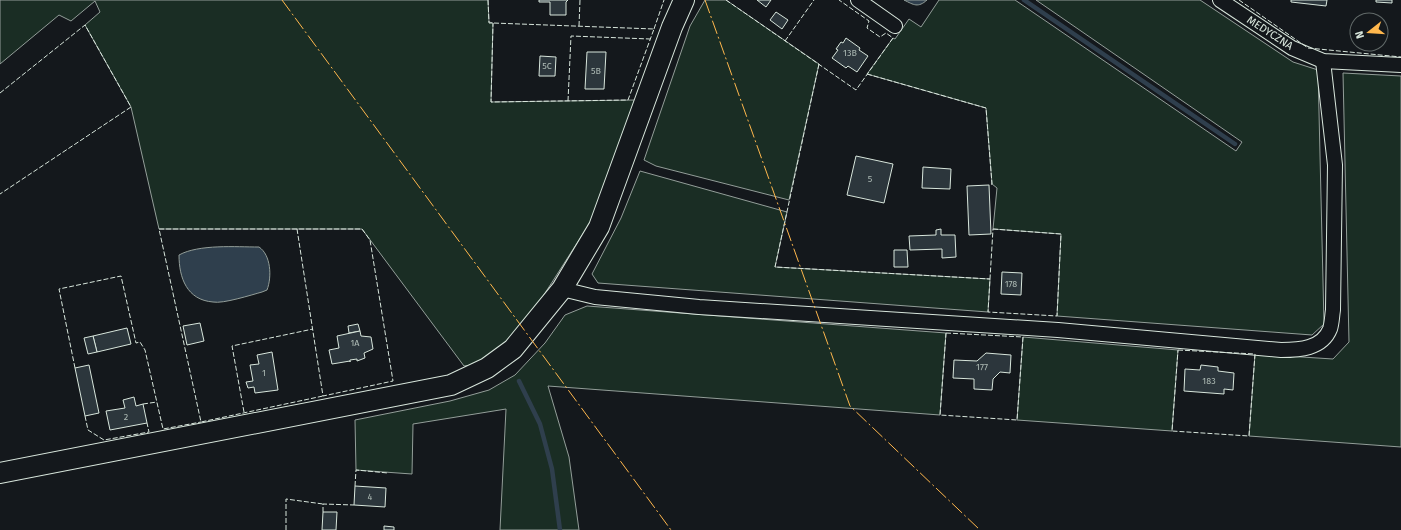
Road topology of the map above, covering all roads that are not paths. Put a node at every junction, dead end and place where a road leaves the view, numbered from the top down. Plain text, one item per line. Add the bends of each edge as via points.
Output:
1 (684, 0) edge
2 (858, 0) edge
3 (1220, 0) edge
4 (895, 26) dead end
5 (1323, 61) junction
6 (1401, 65) edge
7 (562, 289) junction
8 (0, 473) edge

1 - 7 street via 599,228
2 - 4 street
3 - 5 street, MEDYCZNA via 1292,48
5 - 6 street, MEDYCZNA
5 - 7 street via 1335,165 1333,310 1330,329 1319,343 1302,350 1058,330 699,307 595,297
7 - 8 street via 513,349 487,368 450,385

